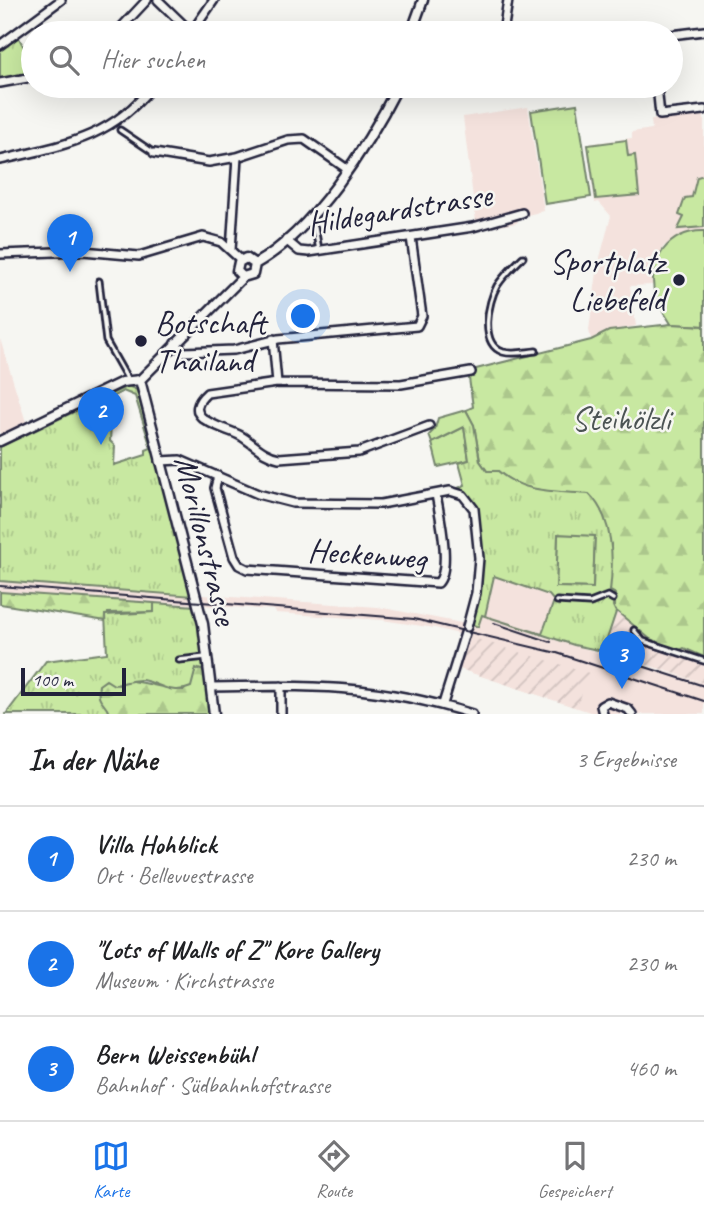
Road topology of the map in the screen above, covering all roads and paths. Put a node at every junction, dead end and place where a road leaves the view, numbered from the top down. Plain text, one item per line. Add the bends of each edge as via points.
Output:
1 (61, 0) edge
2 (147, 0) edge
3 (158, 0) edge
4 (214, 0) edge
5 (424, 0) edge
6 (508, 0) edge
7 (33, 21) edge
8 (127, 21) edge
9 (179, 21) edge
10 (199, 21) edge
11 (416, 21) edge
12 (505, 21) edge
13 (21, 30) edge
14 (704, 31) edge
15 (683, 34) edge
16 (0, 45) edge
17 (21, 80) edge
18 (0, 83) edge
19 (142, 98) edge
20 (391, 98) edge
21 (658, 98) edge
22 (704, 110) edge
23 (116, 127) junction
24 (154, 153) joint
25 (237, 157) junction
26 (0, 160) edge
27 (347, 169) junction
28 (522, 213) dead end
29 (307, 218) junction
30 (411, 237) junction
31 (286, 240) junction
32 (231, 250) junction
33 (319, 250) junction
34 (0, 254) edge
35 (523, 257) dead end
36 (241, 260) junction
37 (255, 264) junction
38 (243, 277) junction
39 (99, 281) dead end
40 (273, 340) junction
41 (175, 343) junction
42 (536, 351) dead end
43 (471, 372) dead end
44 (128, 380) junction
45 (140, 380) junction
46 (278, 383) junction
47 (429, 426) dead end
48 (0, 441) edge
49 (160, 461) junction
50 (218, 476) junction
51 (436, 494) junction
52 (613, 599) dead end
53 (557, 601) dead end
54 (634, 630) dead end
55 (208, 657) junction
56 (179, 660) dead end
57 (704, 661) edge
58 (281, 686) junction
59 (211, 687) junction
60 (443, 704) junction
61 (214, 714) edge
62 (281, 714) edge
63 (472, 714) edge
64 (603, 714) edge
65 (632, 714) edge

1 - 7 street
2 - 8 street
3 - 9 street
4 - 10 street
5 - 11 street
6 - 12 street
13 - 16 street
14 - 15 street
17 - 18 street
19 - 23 street
20 - 27 street
21 - 22 street via 660,115
23 - 24 lane
23 - 26 street
24 - 25 street via 209,162
25 - 27 street via 304,139
25 - 32 street
27 - 29 street
28 - 30 street, Hildegardstrasse
29 - 31 street
29 - 33 lane via 315,227
30 - 33 street, Hildegardstrasse
30 - 40 street via 422,316 416,326
31 - 33 street, Hildegardstrasse via 299,251
31 - 37 street
32 - 34 street via 204,237 139,256 83,251
32 - 36 street
35 - 42 lane via 496,288 489,333 499,350
36 - 37 street
36 - 38 street via 237,271
37 - 38 street via 253,274
38 - 41 street
39 - 44 lane via 106,341
40 - 41 street via 202,352 184,352
40 - 46 street
41 - 45 street
43 - 46 street via 401,384
44 - 45 street
44 - 48 street
45 - 49 street, Morillonstrasse
46 - 47 street via 207,393 199,405 200,416 279,458 359,452
49 - 50 street, Heckenweg via 180,460
49 - 55 street, Morillonstrasse via 196,591
50 - 51 street, Heckenweg via 268,498 325,505 389,503
50 - 51 street, Heckenweg via 215,488 234,557 247,569 439,583 443,553
51 - 60 street via 454,491 463,495 476,516 479,573
52 - 53 lane
54 - 57 lane via 643,641
55 - 56 lane
55 - 59 street, Morillonstrasse
58 - 59 street
58 - 60 street via 369,689
58 - 62 street
59 - 61 street, Morillonstrasse
60 - 63 street
64 - 65 street via 601,706 608,702

